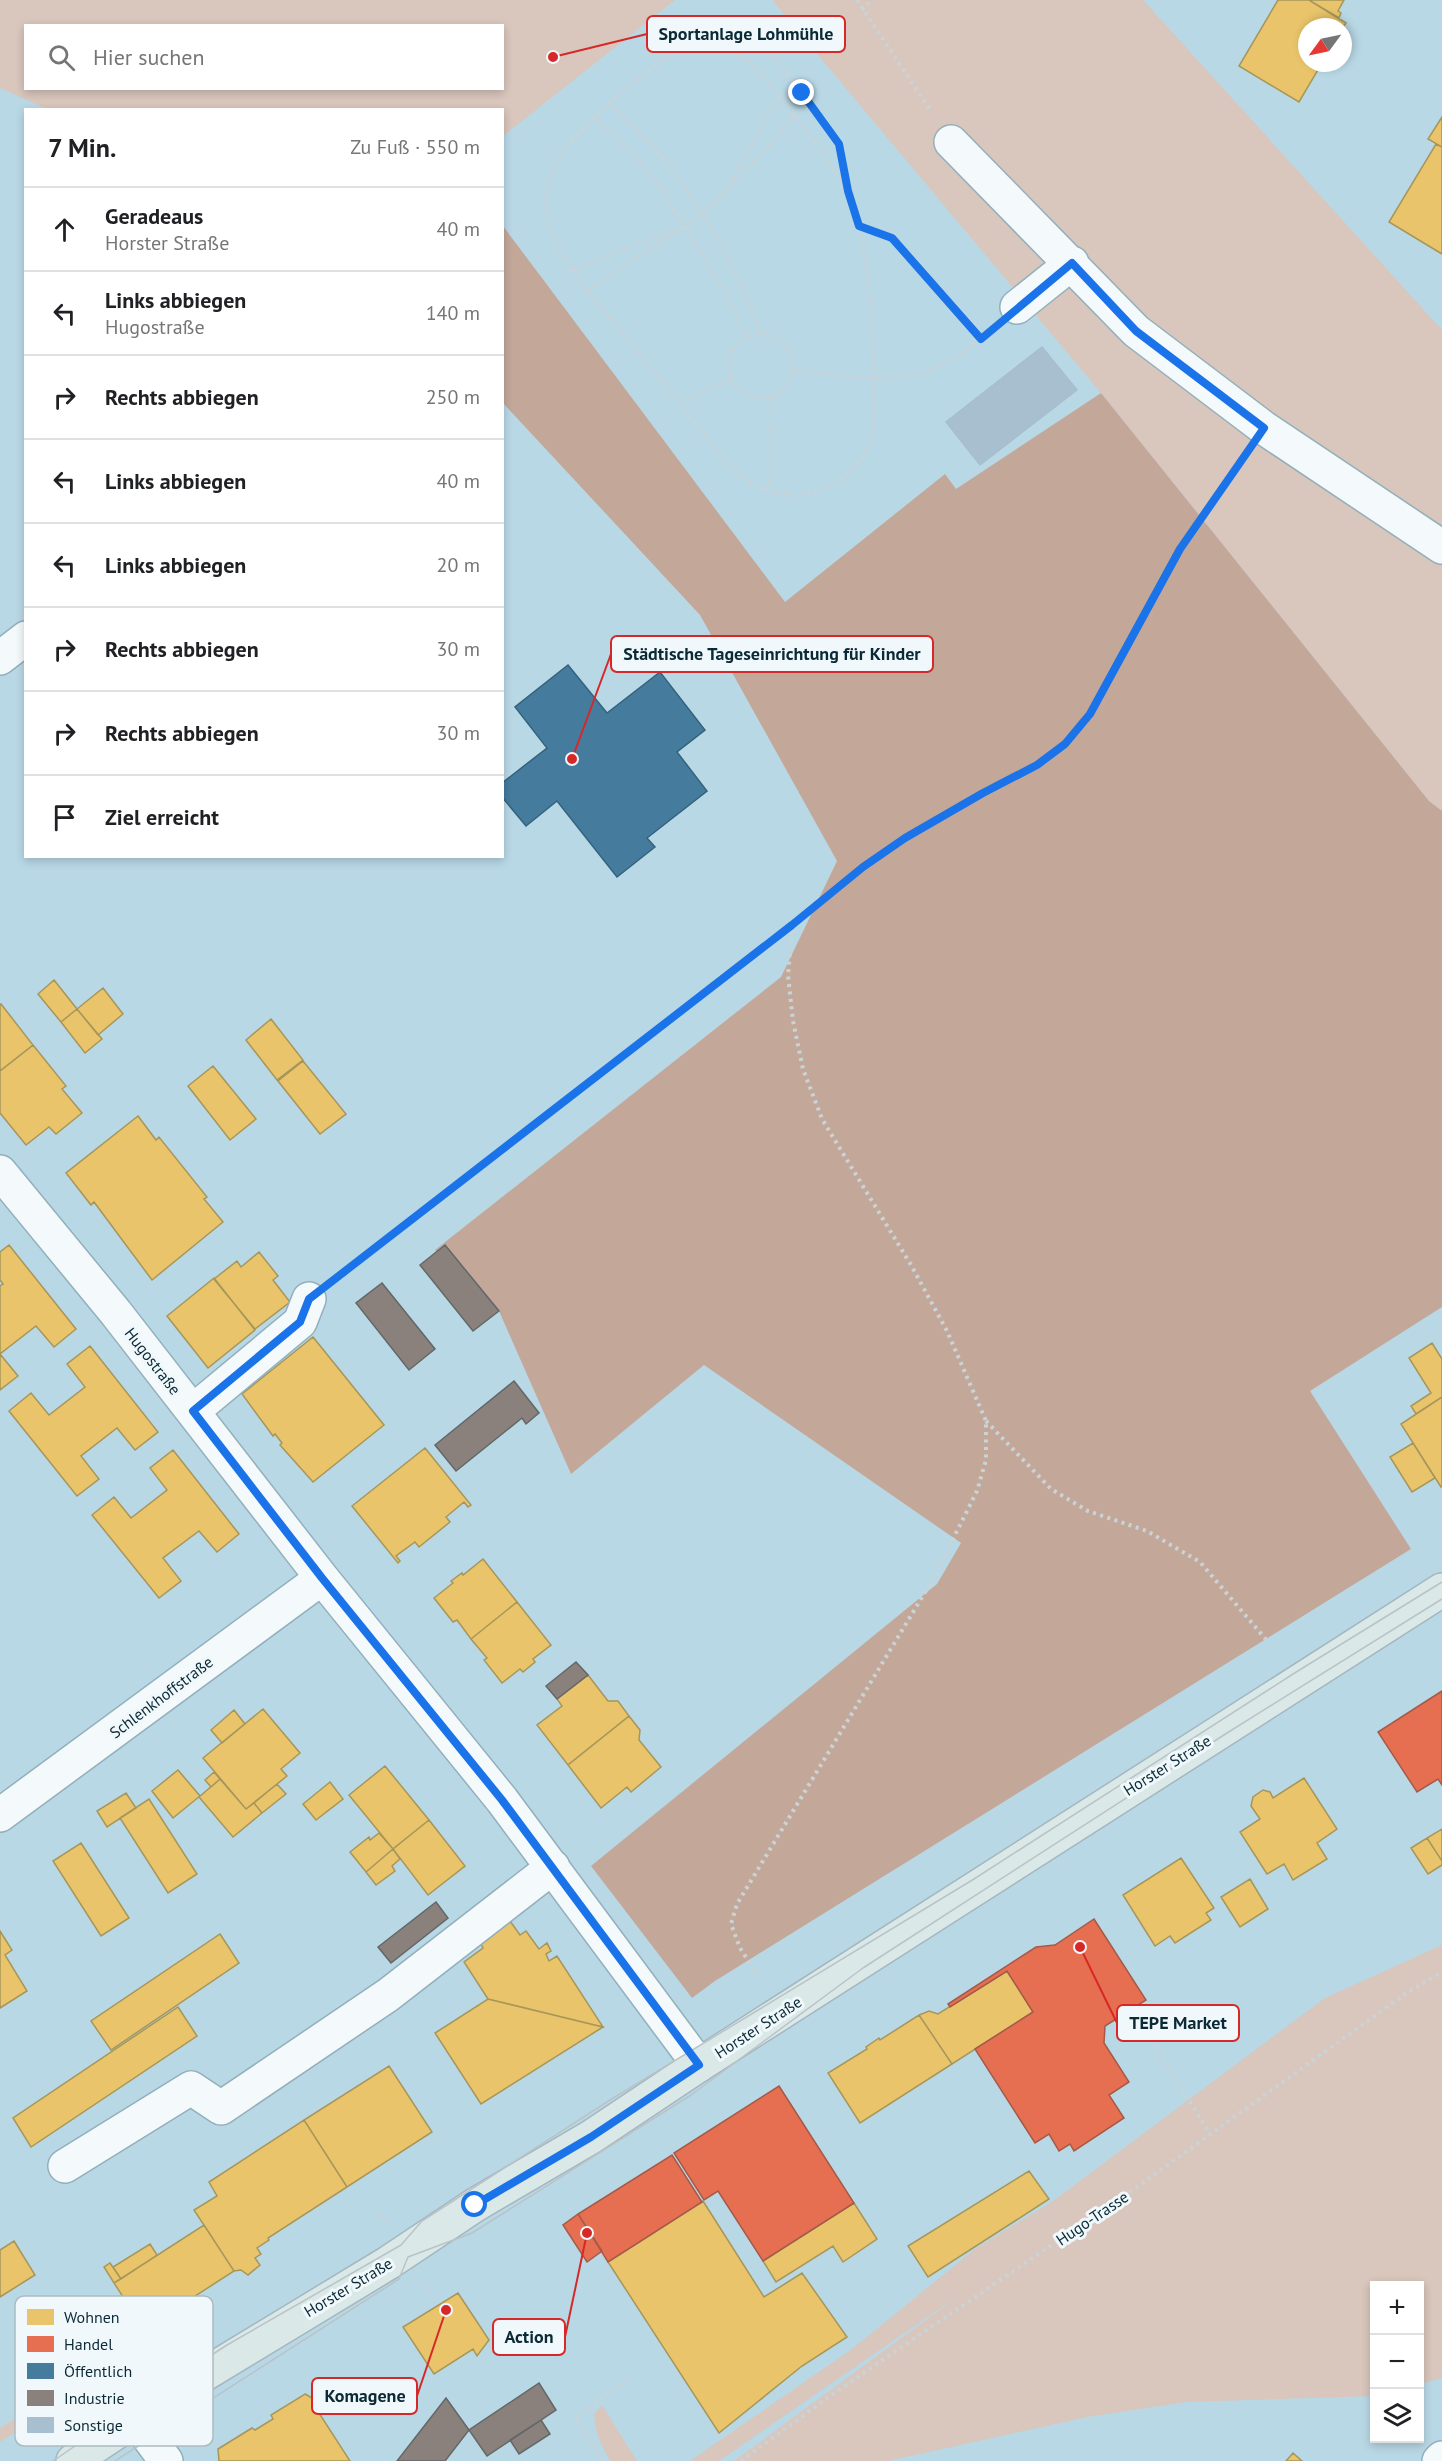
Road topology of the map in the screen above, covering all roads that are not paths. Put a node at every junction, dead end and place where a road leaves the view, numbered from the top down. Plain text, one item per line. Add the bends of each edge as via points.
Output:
1 (951, 142) road end
2 (1072, 263) junction
3 (1017, 307) road end
4 (1442, 547) edge
5 (24, 640) edge
6 (0, 658) edge
7 (0, 1172) edge
8 (309, 1299) road end
9 (193, 1411) junction
10 (322, 1578) junction
11 (1442, 1590) edge
12 (0, 1815) edge
13 (553, 1867) junction
14 (699, 2065) junction
15 (65, 2166) dead end
16 (213, 2371) edge
17 (95, 2446) edge
18 (155, 2446) edge
19 (73, 2461) edge
20 (166, 2461) edge

1 - 2 street
2 - 3 street
2 - 4 street via 1136,331 1264,428
5 - 6 street
7 - 9 street, Hugostraße
8 - 9 street via 300,1322
9 - 10 street, Hugostraße
10 - 12 street, Schlenkhoffstraße
10 - 13 street, Hugostraße
11 - 14 main road, Horster Straße
13 - 14 street, Hugostraße
13 - 15 street via 388,1995 221,2108 191,2088
14 - 16 main road, Horster Straße via 591,2137 475,2205
17 - 19 main road, Horster Straße
18 - 20 street

